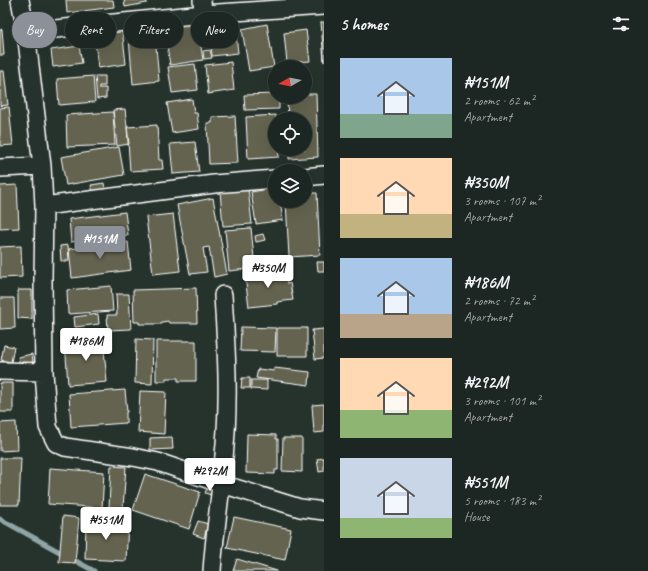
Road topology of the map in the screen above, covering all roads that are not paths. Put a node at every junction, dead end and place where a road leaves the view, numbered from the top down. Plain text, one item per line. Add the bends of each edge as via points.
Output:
1 (20, 0) edge
2 (324, 6) edge
3 (203, 7) edge
4 (22, 12) edge
5 (57, 28) edge
6 (28, 48) edge
7 (42, 166) junction
8 (0, 168) edge
9 (324, 175) edge
10 (312, 176) edge
11 (268, 180) edge
12 (44, 206) junction
13 (223, 294) dead end
14 (0, 371) edge
15 (44, 372) junction
16 (222, 484) junction
17 (324, 511) edge
18 (212, 571) edge

1 - 4 street
2 - 3 street
3 - 5 street
6 - 7 street
7 - 8 street
7 - 12 street
9 - 10 street
11 - 12 street
12 - 15 street
13 - 16 street via 227,401
14 - 15 street
15 - 16 street via 48,426 56,443 65,447 158,462
16 - 17 street via 300,508
16 - 18 street

